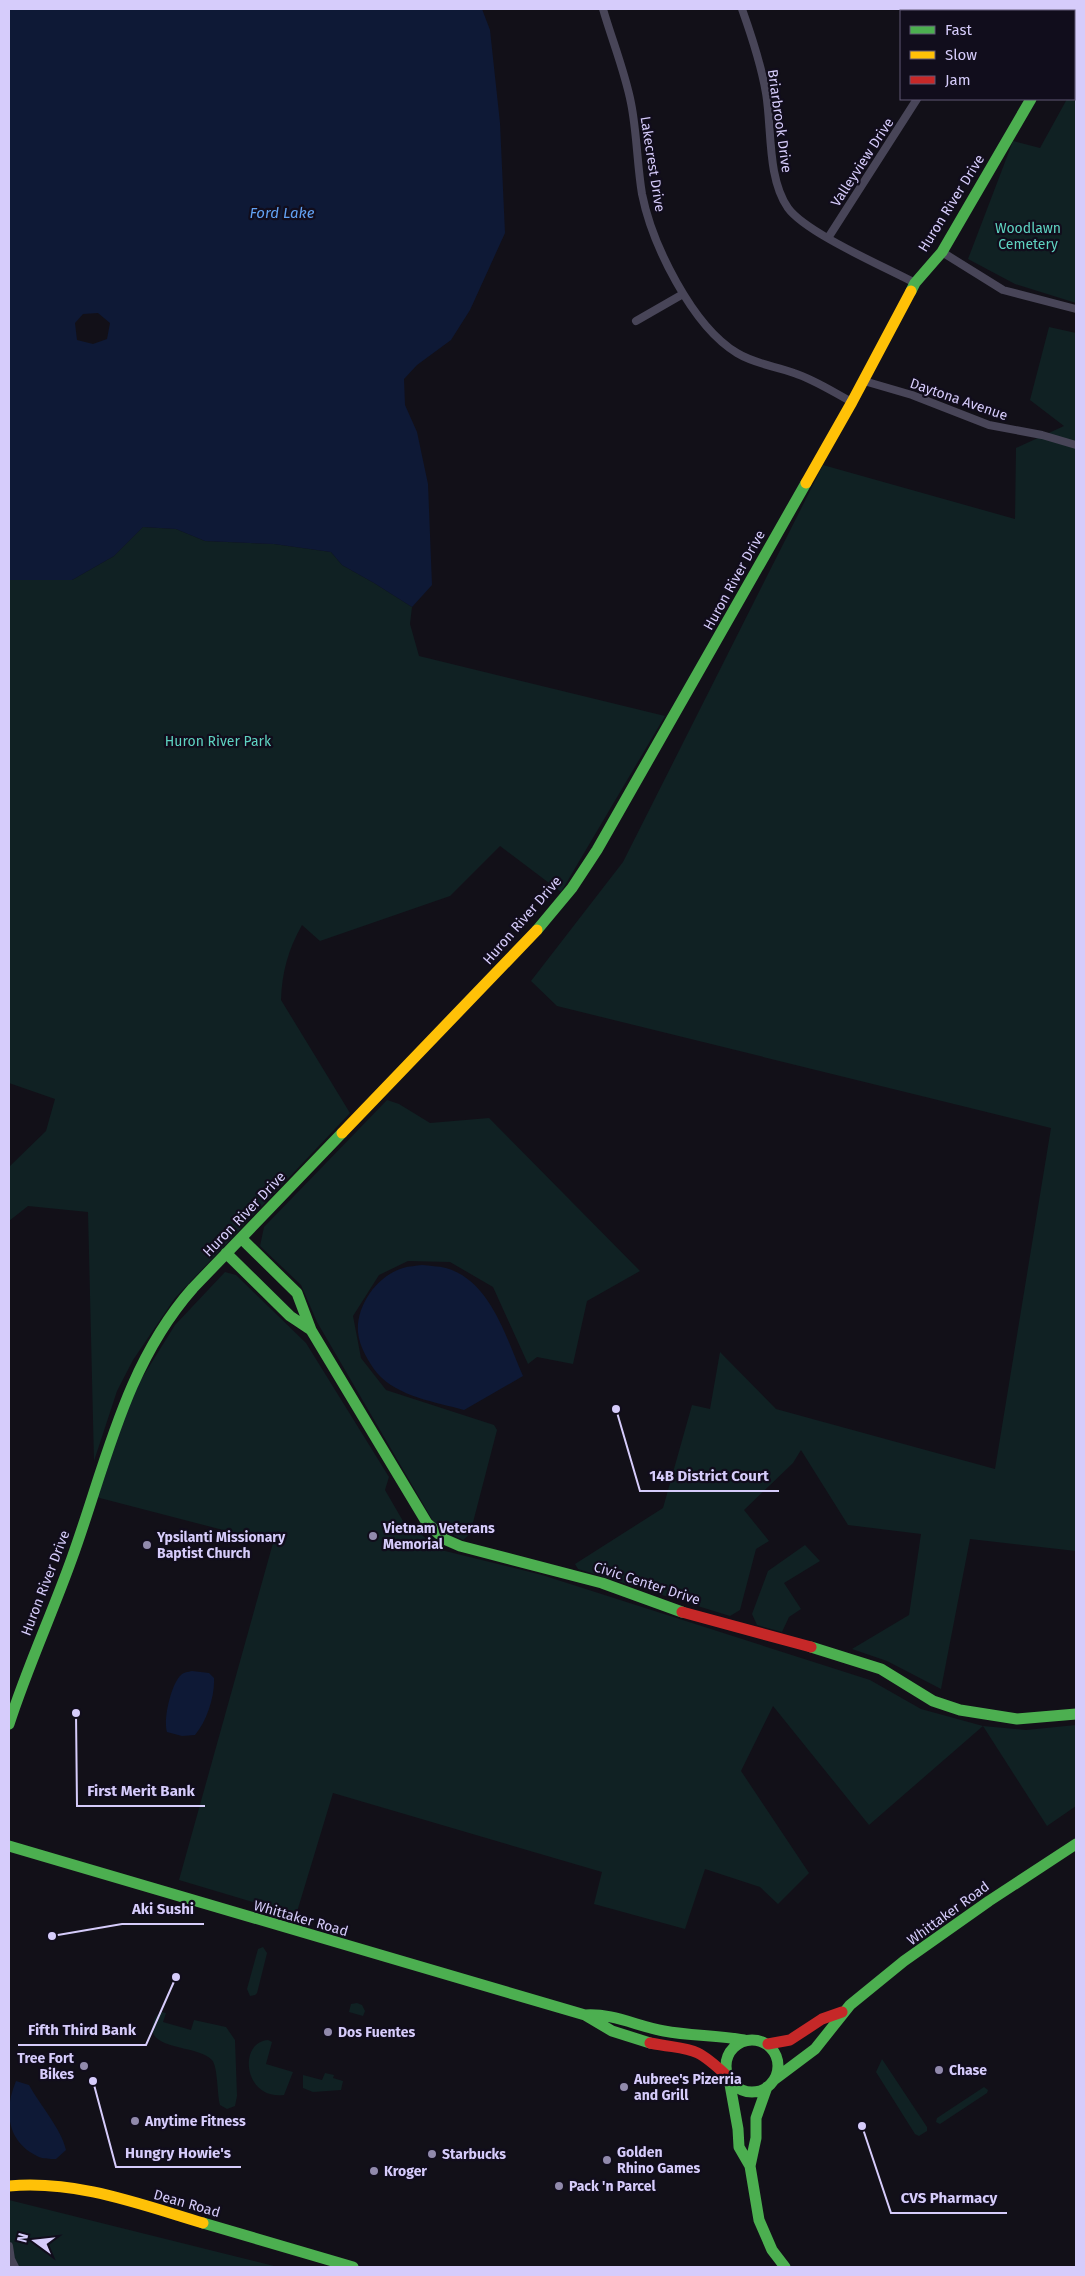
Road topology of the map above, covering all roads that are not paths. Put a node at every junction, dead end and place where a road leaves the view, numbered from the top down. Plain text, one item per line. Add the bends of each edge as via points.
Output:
1 (603, 9) edge
2 (742, 9) edge
3 (916, 100) edge
4 (1030, 100) edge
5 (828, 238) junction
6 (942, 252) junction
7 (915, 283) junction
8 (683, 294) junction
9 (1076, 309) edge
10 (636, 320) dead end
11 (864, 380) junction
12 (852, 402) junction
13 (1076, 445) edge
14 (242, 1238) junction
15 (226, 1254) junction
16 (311, 1330) junction
17 (1076, 1714) edge
18 (9, 1724) edge
19 (1076, 1844) edge
20 (9, 1846) edge
21 (842, 2012) junction
22 (585, 2016) junction
23 (744, 2040) junction
24 (768, 2044) junction
25 (728, 2077) junction
26 (771, 2083) junction
27 (750, 2166) junction
28 (9, 2186) edge
29 (9, 2246) edge
30 (15, 2267) edge
31 (353, 2267) edge
32 (785, 2267) edge

1 - 8 street, Lakecrest Drive via 631,101 642,193 653,234
2 - 5 street, Briarbrook Drive via 757,52 766,95 776,180 788,208
3 - 5 street, Valleyview Drive
4 - 6 main road, Huron River Drive
5 - 7 street, Briarbrook Drive
6 - 7 main road, Huron River Drive
6 - 9 street via 1003,290
7 - 11 main road, Huron River Drive
8 - 10 street
8 - 12 street, Lakecrest Drive via 713,334 737,354 765,366 793,372
11 - 12 main road, Huron River Drive
11 - 13 street, Daytona Avenue via 990,425
12 - 14 main road, Huron River Drive via 652,756 572,888 543,924
14 - 15 main road, Huron River Drive
14 - 16 main road, Civic Center Drive via 296,1293
15 - 16 main road, Civic Center Drive via 290,1316
15 - 18 main road, Huron River Drive via 164,1323 127,1393 73,1555
16 - 17 main road, Civic Center Drive via 426,1523 444,1539 602,1583 683,1612 845,1656 880,1670 933,1701 960,1710 1017,1719
19 - 21 main road, Whittaker Road via 957,1923
20 - 22 main road, Whittaker Road
21 - 24 main road, Whittaker Road via 822,2019 790,2040
21 - 26 main road, Whittaker Road via 818,2046
22 - 23 main road, Whittaker Road via 599,2014 664,2031 716,2034
22 - 25 main road, Whittaker Road via 597,2025 627,2036 695,2050
23 - 24 main road via 755,2039
23 - 25 main road via 732,2048 726,2060
24 - 26 main road via 778,2066
25 - 26 main road via 734,2086 745,2092 757,2092
25 - 27 main road via 739,2147
26 - 27 main road via 756,2118
27 - 32 main road via 759,2220 772,2250
28 - 31 main road, Dean Road via 51,2185 87,2189
29 - 30 street

